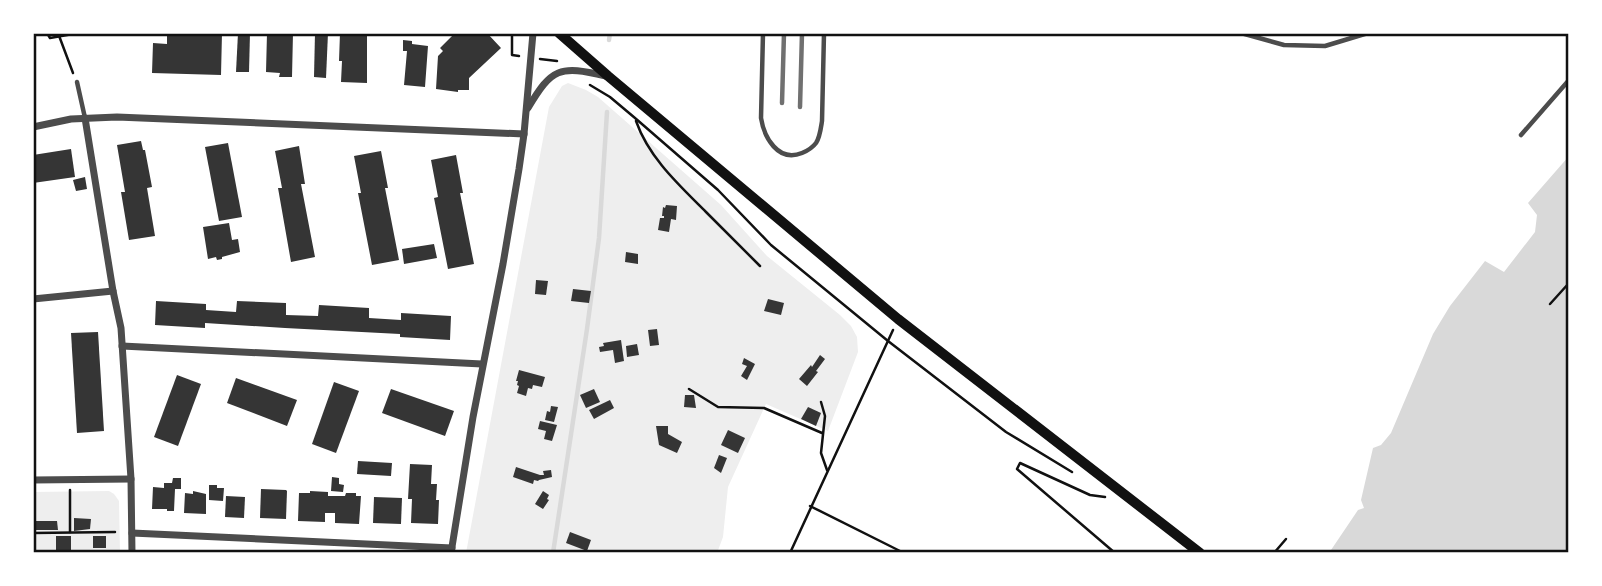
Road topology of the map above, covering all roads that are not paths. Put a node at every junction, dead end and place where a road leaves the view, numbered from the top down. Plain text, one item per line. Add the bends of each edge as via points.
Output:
1 (533, 33) edge
2 (559, 33) edge
3 (763, 33) edge
4 (824, 33) edge
5 (1241, 33) edge
6 (1368, 33) edge
7 (608, 76) junction
8 (1569, 80) edge
9 (77, 82) road end
10 (526, 112) junction
11 (85, 118) junction
12 (33, 127) edge
13 (524, 134) junction
14 (1521, 135) dead end
15 (113, 291) junction
16 (33, 299) edge
17 (122, 346) junction
18 (482, 364) junction
19 (131, 479) junction
20 (33, 480) edge
21 (132, 533) junction
22 (451, 551) edge
23 (132, 553) edge
24 (1200, 553) edge

1 - 10 street
2 - 7 main road
3 - 4 lane via 761,118 770,143 787,155 807,151 820,135
5 - 6 lane via 1283,45 1325,46
7 - 10 street via 560,71 543,84
7 - 24 main road via 898,319
8 - 14 lane
9 - 11 lane
10 - 13 street
11 - 12 street
11 - 13 street
11 - 15 street
13 - 18 street
15 - 16 street
15 - 17 street
17 - 18 street
17 - 19 street
18 - 22 street
19 - 20 street
19 - 21 street
21 - 22 street
21 - 23 street

